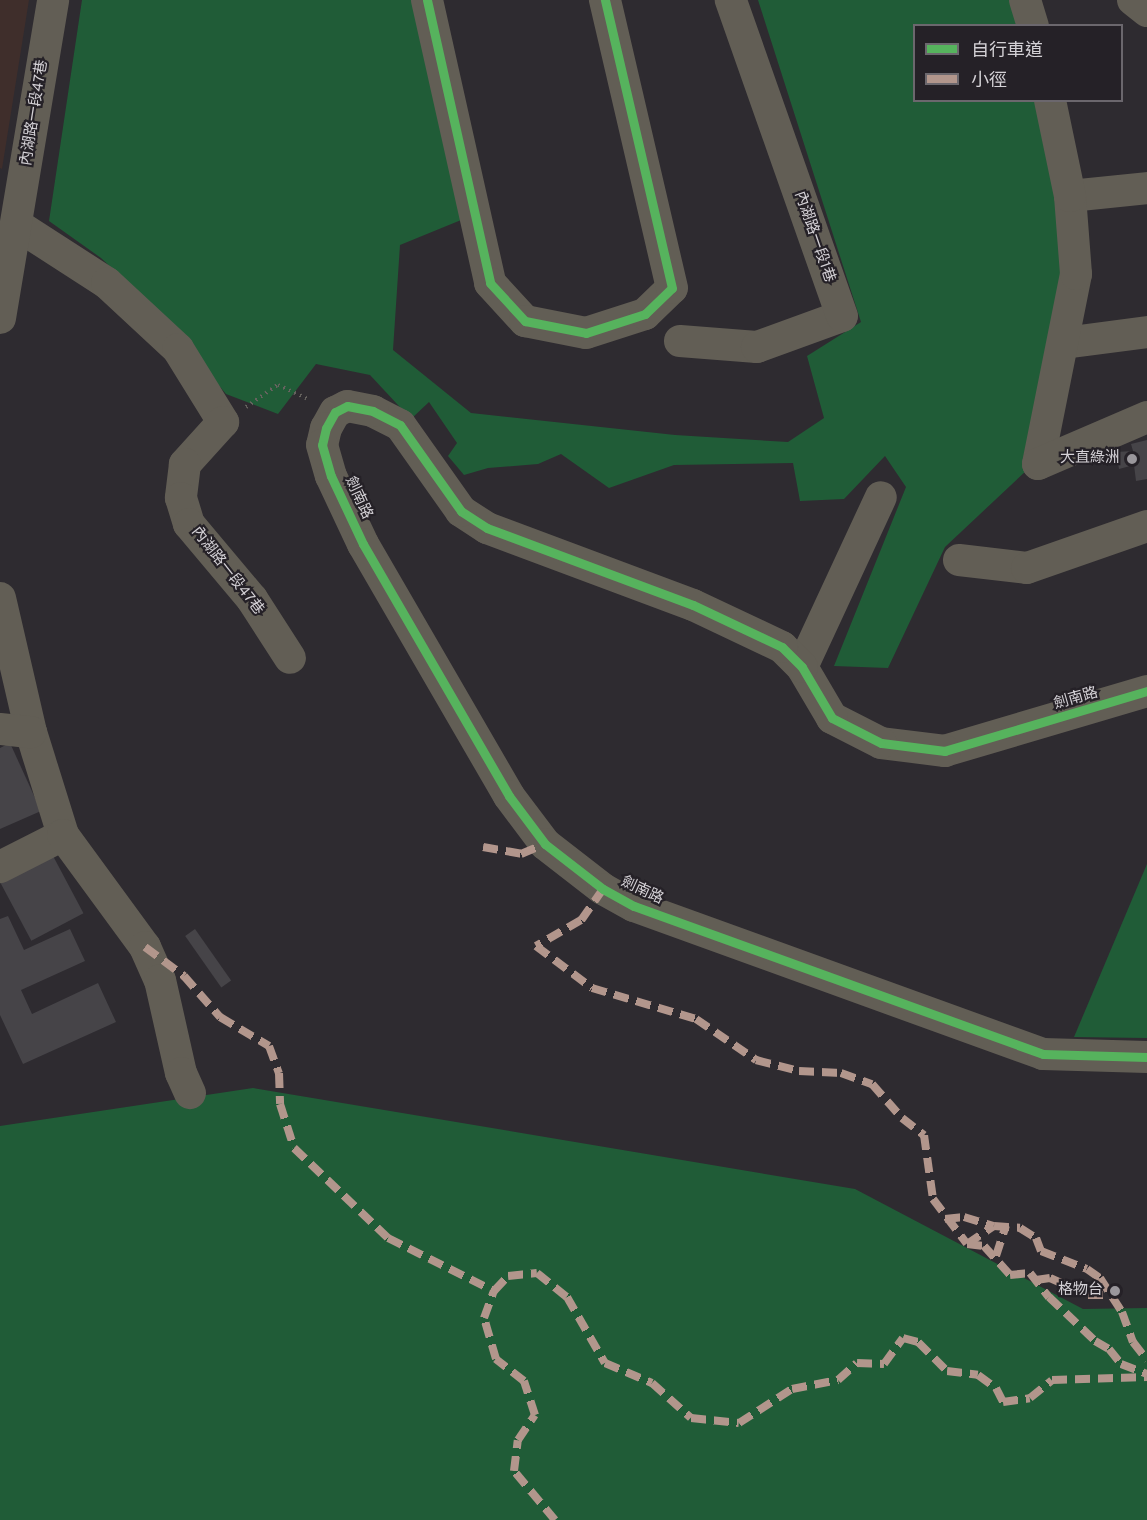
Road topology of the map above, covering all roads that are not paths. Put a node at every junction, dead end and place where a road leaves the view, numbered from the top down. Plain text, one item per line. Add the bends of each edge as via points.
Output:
1 (53, 0) edge
2 (427, 0) edge
3 (605, 0) edge
4 (731, 0) edge
5 (1025, 0) edge
6 (1133, 0) edge
7 (1147, 11) edge
8 (1032, 24) edge
9 (1050, 102) edge
10 (11, 187) edge
11 (1147, 188) edge
12 (1070, 196) junction
13 (17, 225) junction
14 (672, 288) junction
15 (0, 318) edge
16 (1147, 332) edge
17 (1064, 343) junction
18 (1147, 417) edge
19 (881, 497) dead end
20 (1147, 526) edge
21 (959, 560) dead end
22 (0, 598) edge
23 (290, 658) dead end
24 (802, 667) junction
25 (1147, 691) edge
26 (0, 729) edge
27 (31, 732) junction
28 (63, 835) junction
29 (0, 867) edge
30 (1147, 1057) edge
31 (183, 1074) dead end

1 - 10 street, 內湖路一段47巷
2 - 14 street via 490,283 525,321 586,333 645,314
3 - 14 street
4 - 14 street, 內湖路一段1巷 via 842,316 757,347 682,350
5 - 8 street
6 - 7 street
9 - 12 street
10 - 13 street, 內湖路一段47巷
11 - 12 street
12 - 17 street via 1076,274
13 - 15 street, 內湖路一段47巷
13 - 23 street, 內湖路一段47巷 via 107,284 178,349 223,422 184,464 181,498 195,532 252,599
16 - 17 street
17 - 18 street via 1038,464
19 - 24 street
20 - 21 street via 1027,568
22 - 27 street
24 - 25 street, 劍南路 via 832,718 881,743 945,751
24 - 30 street, 劍南路 via 782,648 693,605 487,528 461,512 400,425 374,411 347,406 334,412 322,445 363,544 509,796 544,844 603,889 634,906 1043,1054
26 - 27 street
27 - 28 street
28 - 29 street
28 - 31 street via 145,946 160,980

